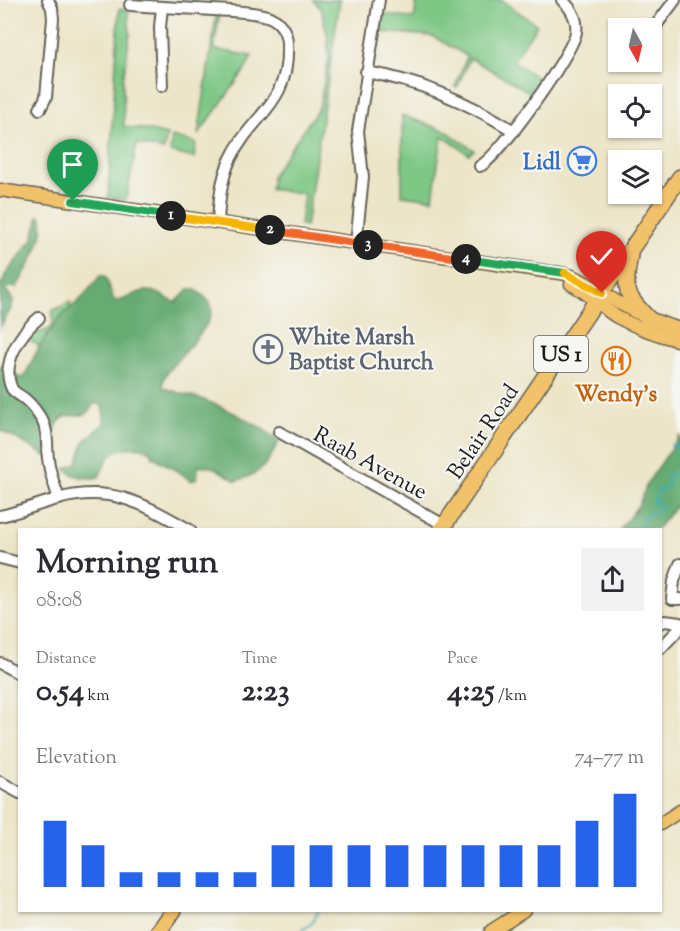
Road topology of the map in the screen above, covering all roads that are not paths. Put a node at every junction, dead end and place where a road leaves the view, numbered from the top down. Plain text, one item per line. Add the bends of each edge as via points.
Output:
1 (48, 0) edge
2 (379, 0) edge
3 (562, 0) edge
4 (675, 0) edge
5 (130, 5) dead end
6 (162, 7) junction
7 (662, 18) edge
8 (366, 72) junction
9 (162, 86) dead end
10 (39, 109) dead end
11 (514, 131) junction
12 (480, 166) dead end
13 (680, 177) edge
14 (0, 190) edge
15 (218, 222) junction
16 (356, 243) junction
17 (631, 251) junction
18 (599, 297) junction
19 (39, 318) dead end
20 (649, 319) junction
21 (680, 329) edge
22 (680, 341) edge
23 (279, 432) dead end
24 (59, 499) junction
25 (0, 516) edge
26 (442, 527) edge
27 (186, 528) edge
28 (0, 558) edge
29 (18, 562) edge
30 (680, 564) edge
31 (680, 599) edge
32 (662, 622) edge
33 (680, 622) edge
34 (680, 628) edge
35 (662, 647) edge
36 (0, 663) edge
37 (18, 673) edge
38 (0, 782) edge
39 (18, 792) edge
40 (680, 811) edge
41 (662, 823) edge
42 (173, 912) edge
43 (521, 912) edge
44 (159, 931) edge
45 (491, 931) edge

1 - 10 street via 53,19 46,97
2 - 8 street
3 - 11 street via 576,20 574,42
4 - 7 street
5 - 6 street
6 - 9 street
6 - 15 street via 268,16 281,26 287,38 282,83 273,104 239,143 229,162 221,188
8 - 11 street via 447,94
8 - 16 street via 358,131 363,177
11 - 12 street via 493,157
13 - 17 highway, Belair Road / US 1
14 - 15 main road
15 - 16 main road
16 - 18 main road via 563,272
17 - 18 highway, Belair Road / US 1
17 - 20 highway via 627,289 633,303
18 - 20 main road
18 - 22 main road via 616,316
18 - 26 highway, Belair Road / US 1
19 - 24 street via 12,350 7,378 48,433 48,459
20 - 21 main road
23 - 26 street, Raab Avenue
24 - 25 street
24 - 27 street via 119,496
28 - 29 street
30 - 31 street via 672,599
32 - 33 street
34 - 35 street
36 - 37 street
38 - 39 street
40 - 41 main road
42 - 44 highway
43 - 45 main road

